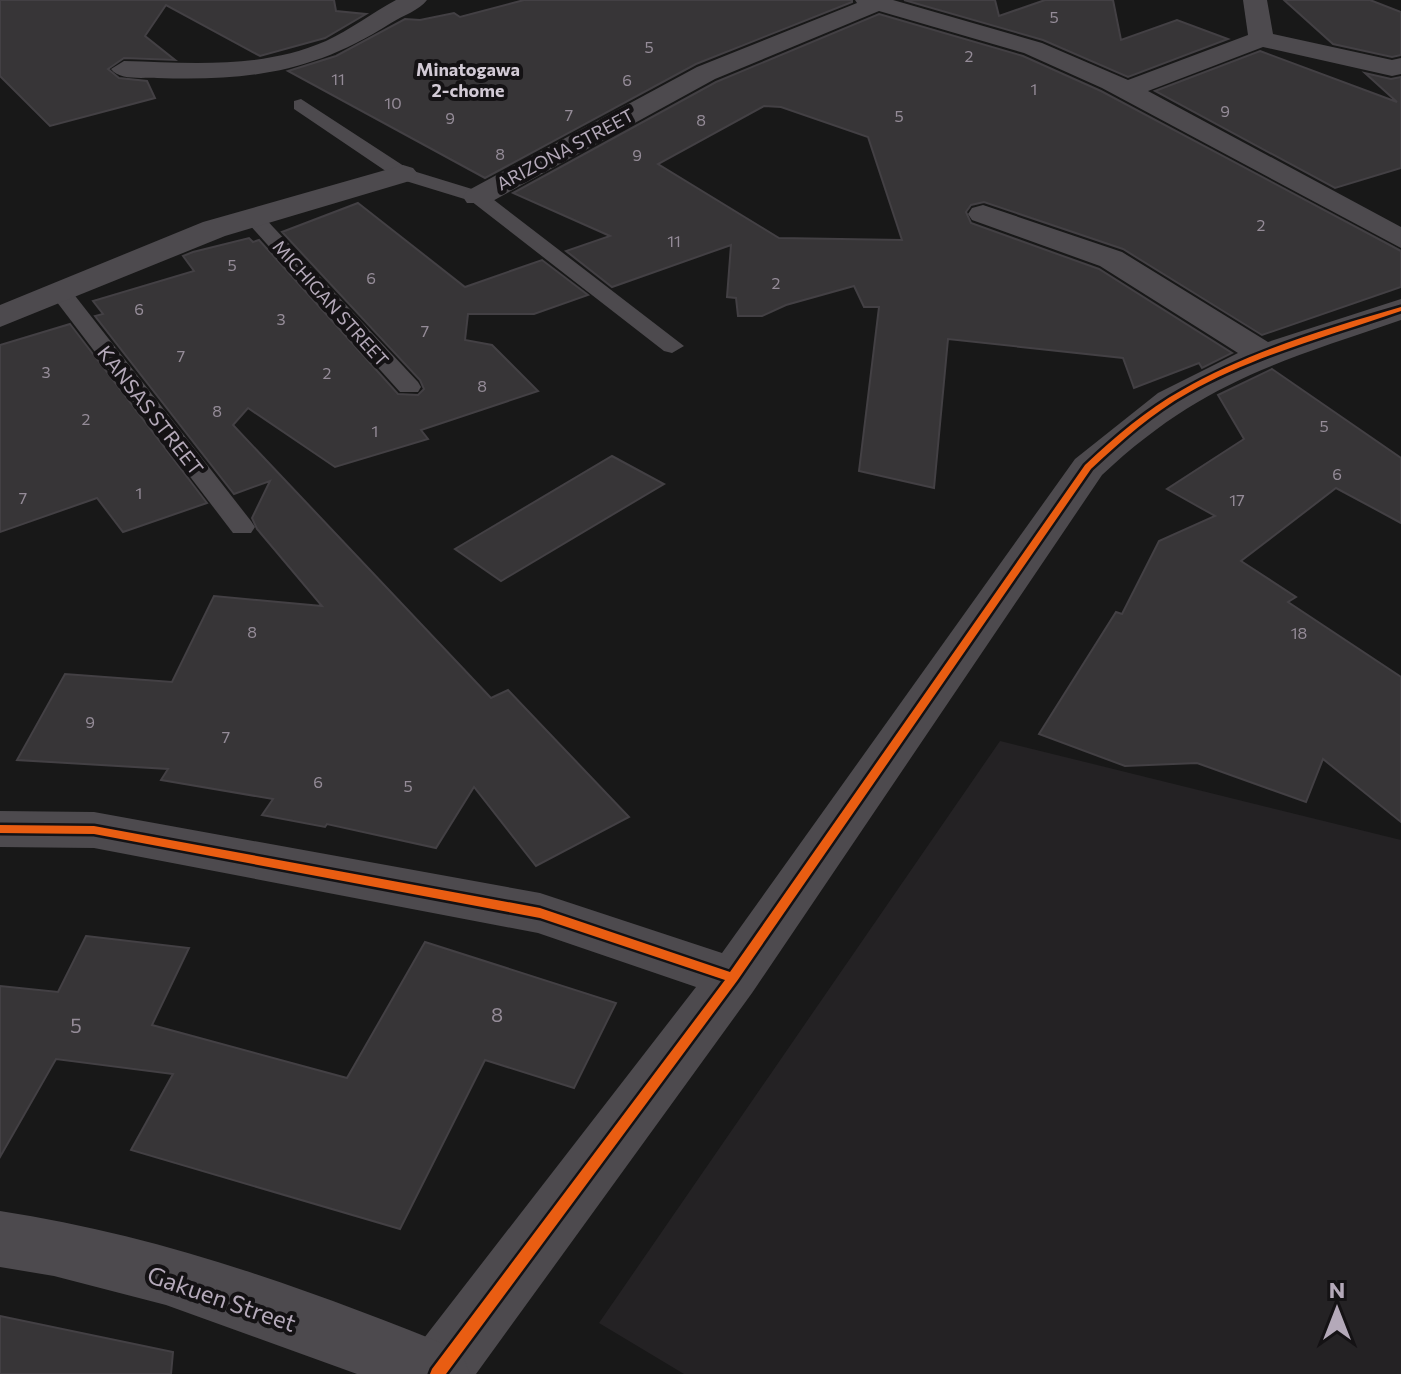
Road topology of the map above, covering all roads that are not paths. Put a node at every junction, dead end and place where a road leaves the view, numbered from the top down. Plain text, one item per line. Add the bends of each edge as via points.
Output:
1 (415, 0) edge
2 (1255, 0) edge
3 (872, 2) edge
4 (1261, 39) junction
5 (1401, 66) edge
6 (124, 69) dead end
7 (1126, 90) junction
8 (301, 105) dead end
9 (403, 174) junction
10 (478, 197) junction
11 (983, 214) dead end
12 (254, 218) junction
13 (1401, 239) edge
14 (61, 293) junction
15 (1401, 309) edge
16 (0, 317) edge
17 (672, 346) dead end
18 (1265, 355) junction
19 (409, 387) dead end
20 (242, 527) dead end
21 (0, 829) edge
22 (733, 978) junction
23 (0, 1239) edge
24 (437, 1374) edge

1 - 6 street via 339,45 274,68
2 - 4 street
3 - 7 street via 1033,48
3 - 10 street, ARIZONA STREET via 706,73
4 - 5 street
4 - 7 street
7 - 13 street
8 - 9 lane
9 - 10 lane
9 - 12 street
10 - 17 lane, ARIZONA STREET
11 - 18 street via 1111,259
12 - 14 street via 214,229
12 - 19 lane, MICHIGAN STREET
14 - 16 street
14 - 20 lane, KANSAS STREET
15 - 18 street
18 - 22 street via 1185,391 1128,430 1088,467
21 - 22 street via 94,830 540,913
22 - 24 street
23 - 24 street, Gakuen Street via 38,1243 183,1281

